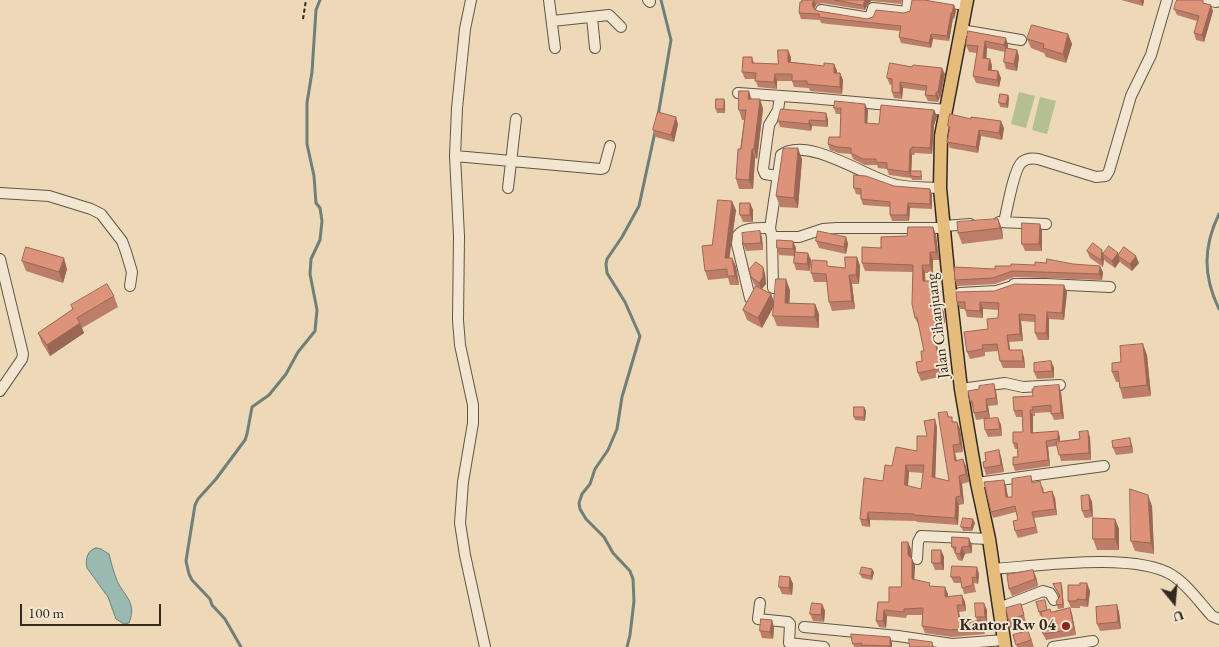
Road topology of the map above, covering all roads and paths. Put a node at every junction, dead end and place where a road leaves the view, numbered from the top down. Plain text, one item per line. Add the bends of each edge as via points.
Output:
1 (306, 0) edge
2 (471, 0) edge
3 (549, 0) edge
4 (908, 0) edge
5 (930, 0) edge
6 (1167, 0) edge
7 (966, 2) edge
8 (821, 10) edge
9 (592, 17) junction
10 (303, 20) dead end
11 (552, 21) junction
12 (621, 27) dead end
13 (962, 29) junction
14 (1021, 40) dead end
15 (555, 48) dead end
16 (595, 48) dead end
17 (738, 93) edge
18 (780, 96) junction
19 (946, 110) junction
20 (516, 119) dead end
21 (610, 146) dead end
22 (455, 156) junction
23 (511, 161) junction
24 (777, 176) junction
25 (508, 188) dead end
26 (940, 188) junction
27 (0, 193) edge
28 (1004, 222) junction
29 (1046, 224) dead end
30 (944, 227) junction
31 (771, 233) junction
32 (0, 259) edge
33 (130, 286) dead end
34 (773, 288) edge
35 (1110, 288) dead end
36 (950, 293) junction
37 (750, 298) edge
38 (1060, 385) edge
39 (961, 388) junction
40 (0, 391) edge
41 (1104, 466) dead end
42 (977, 483) junction
43 (989, 539) junction
44 (917, 559) dead end
45 (994, 569) junction
46 (1054, 600) dead end
47 (760, 603) dead end
48 (1000, 608) junction
49 (1219, 619) edge
50 (804, 627) dead end
51 (1093, 640) dead end
52 (1004, 643) edge
53 (973, 645) edge
54 (485, 647) edge
55 (824, 647) edge
56 (1052, 647) edge

1 - 10 path
2 - 22 street via 464,29
3 - 11 street
4 - 8 street via 906,13 873,8 870,18
5 - 7 street
6 - 28 street via 1151,55 1131,96 1109,172 1106,176 1096,177 1038,159 1025,160 1017,169
7 - 13 main road, Jalan Cihanjuang
9 - 11 street
9 - 12 street via 609,15
9 - 16 street
11 - 15 street
13 - 14 street
13 - 19 main road, Jalan Cihanjuang
17 - 18 street
18 - 19 street
18 - 24 street via 778,110 769,125 763,169 765,174
19 - 26 main road, Jalan Cihanjuang via 941,136
20 - 23 street
21 - 23 street via 601,169
22 - 23 street
22 - 54 street via 459,236 458,320 473,423 460,523
23 - 25 street
24 - 26 street via 784,153 821,153 897,185
24 - 31 street
26 - 30 main road, Jalan Cihanjuang
27 - 33 street via 49,196 101,214 122,241 132,272
28 - 29 street
28 - 30 street
30 - 31 street via 837,228 799,237
30 - 36 main road, Jalan Cihanjuang
31 - 34 street
31 - 37 street via 742,231 738,235
32 - 40 street via 23,354
35 - 36 street via 1014,284 996,290
36 - 39 main road, Jalan Cihanjuang
38 - 39 street via 1005,383
39 - 42 main road, Jalan Cihanjuang
41 - 42 street
42 - 43 main road, Jalan Cihanjuang
43 - 44 street via 921,536
43 - 45 main road, Jalan Cihanjuang
45 - 48 main road, Jalan Cihanjuang
45 - 49 street via 1074,562 1152,566 1172,575 1212,616
46 - 48 street via 1050,593 1043,591
47 - 55 street via 758,619 790,624 789,643
48 - 52 main road, Jalan Cihanjuang
50 - 53 street
51 - 56 street
52 - 53 street

